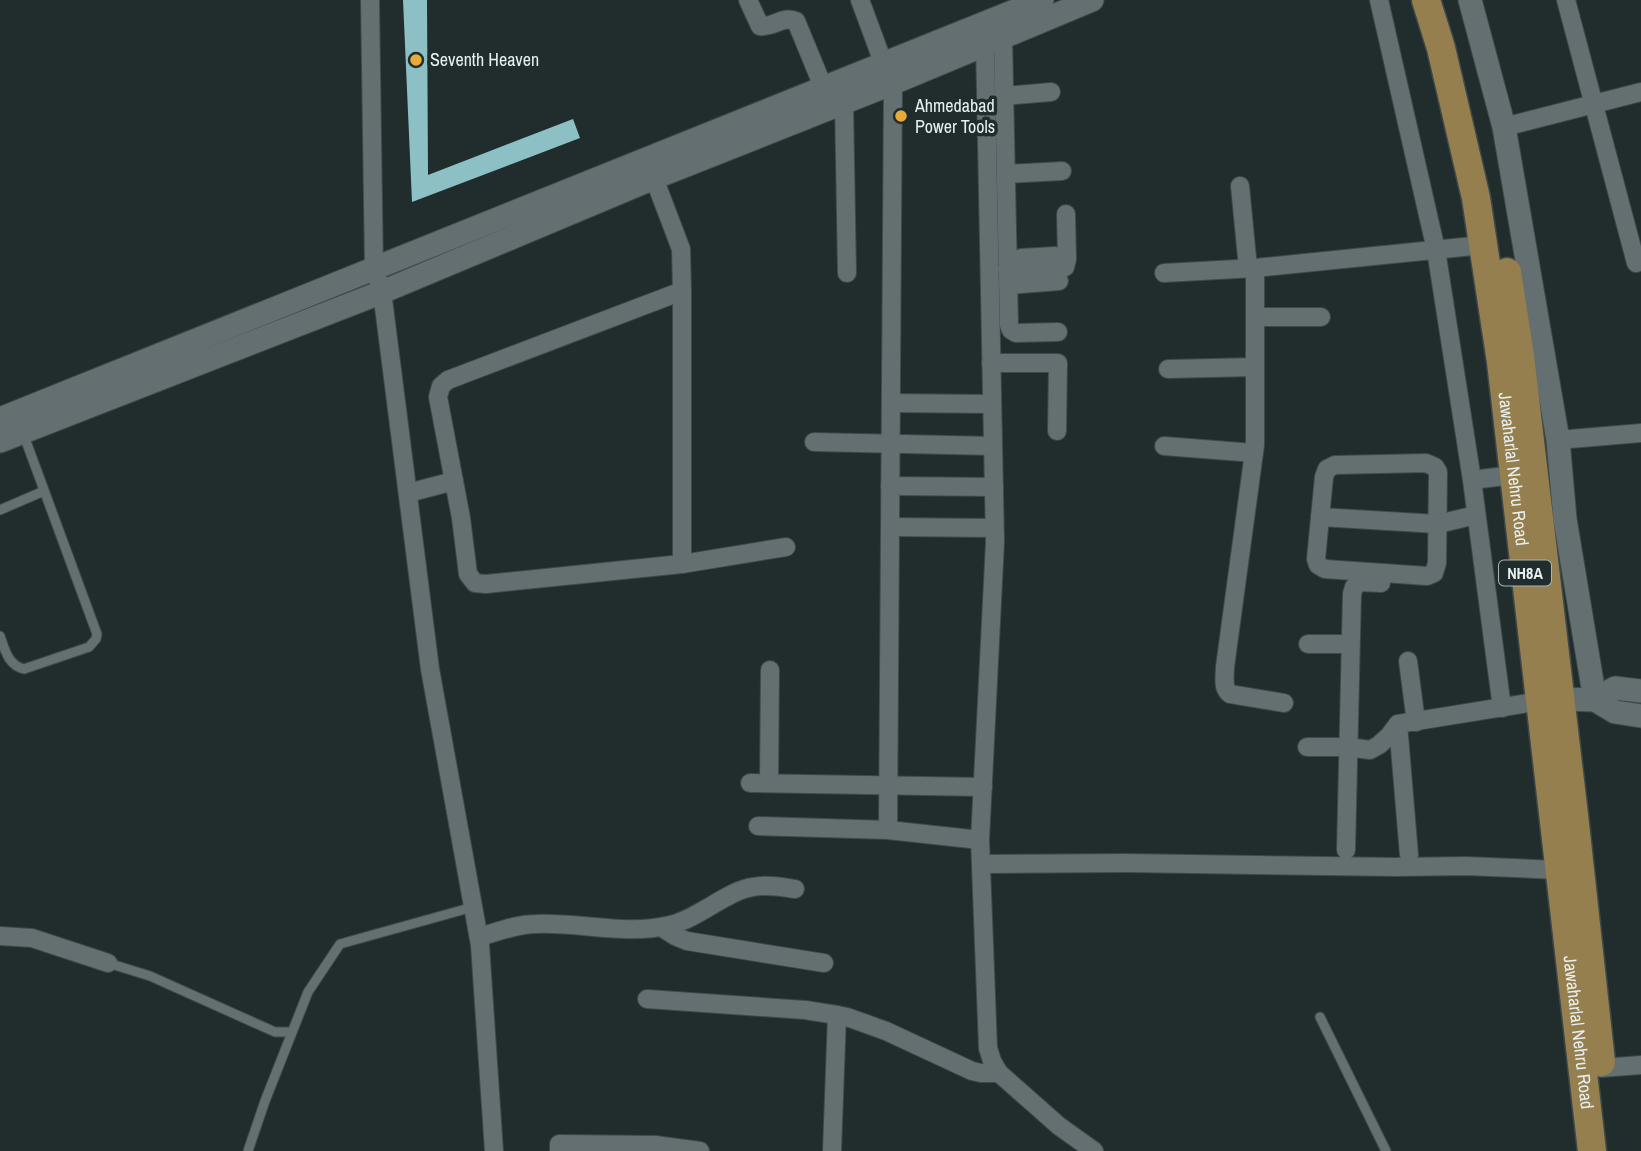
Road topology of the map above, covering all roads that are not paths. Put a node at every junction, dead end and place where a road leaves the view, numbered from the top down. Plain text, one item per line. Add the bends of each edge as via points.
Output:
1 (370, 0) edge
2 (748, 0) edge
3 (860, 0) edge
4 (1042, 0) edge
5 (1092, 0) edge
6 (1379, 0) edge
7 (1426, 0) edge
8 (1445, 0) edge
9 (1470, 0) edge
10 (1566, 0) edge
11 (994, 40) junction
12 (889, 74) junction
13 (824, 89) junction
14 (1051, 92) dead end
15 (1641, 92) edge
16 (1004, 96) junction
17 (844, 102) junction
18 (1595, 104) junction
19 (1504, 127) junction
20 (1062, 171) dead end
21 (1006, 174) junction
22 (654, 178) junction
23 (1240, 186) dead end
24 (1066, 214) dead end
25 (1483, 245) junction
26 (1436, 250) junction
27 (1055, 256) dead end
28 (1636, 263) dead end
29 (374, 268) junction
30 (1251, 268) junction
31 (1007, 271) junction
32 (847, 273) dead end
33 (1164, 273) dead end
34 (1059, 281) dead end
35 (682, 290) junction
36 (382, 292) junction
37 (1255, 317) junction
38 (1321, 317) dead end
39 (1058, 332) dead end
40 (991, 363) junction
41 (1255, 367) junction
42 (1168, 369) dead end
43 (891, 403) junction
44 (992, 404) junction
45 (0, 419) edge
46 (1056, 431) dead end
47 (22, 432) junction
48 (1641, 433) edge
49 (1558, 440) junction
50 (0, 441) edge
51 (814, 442) dead end
52 (890, 445) junction
53 (993, 446) junction
54 (1164, 446) dead end
55 (1254, 453) junction
56 (1513, 475) junction
57 (1472, 480) junction
58 (454, 481) junction
59 (890, 486) junction
60 (993, 487) junction
61 (44, 491) junction
62 (408, 493) junction
63 (0, 510) edge
64 (1476, 515) junction
65 (1320, 517) junction
66 (1438, 524) junction
67 (890, 527) junction
68 (994, 528) junction
69 (786, 547) dead end
70 (681, 564) junction
71 (1402, 583) dead end
72 (0, 636) edge
73 (1308, 644) dead end
74 (1350, 644) junction
75 (1408, 661) dead end
76 (770, 670) dead end
77 (1641, 691) edge
78 (1550, 700) junction
79 (1595, 700) junction
80 (1284, 703) dead end
81 (1502, 708) junction
82 (1641, 716) edge
83 (1407, 723) junction
84 (1307, 747) dead end
85 (1348, 747) junction
86 (750, 783) dead end
87 (769, 783) junction
88 (889, 784) junction
89 (982, 787) junction
90 (758, 826) dead end
91 (888, 830) junction
92 (980, 839) junction
93 (1346, 850) dead end
94 (1409, 855) dead end
95 (981, 864) junction
96 (1559, 870) junction
97 (795, 889) dead end
98 (473, 907) junction
99 (661, 927) junction
100 (0, 936) edge
101 (479, 937) junction
102 (108, 963) joint
103 (824, 963) dead end
104 (647, 999) dead end
105 (837, 1015) junction
106 (1320, 1017) dead end
107 (292, 1032) junction
108 (1641, 1065) edge
109 (1601, 1068) junction
110 (999, 1073) junction
111 (654, 1148) edge
112 (248, 1151) edge
113 (494, 1151) edge
114 (559, 1151) edge
115 (700, 1151) edge
116 (832, 1151) edge
117 (1094, 1151) edge
118 (1386, 1151) edge
119 (1592, 1151) edge
120 (1611, 1151) edge

1 - 29 street
2 - 13 street via 760,26 789,18 796,21
3 - 12 street
4 - 12 street
5 - 11 street
6 - 26 street
7 - 25 main road, Jawaharlal Nehru Road / NH8A via 1468,161
8 - 78 main road, Jawaharlal Nehru Road / NH8A via 1493,187 1520,356
9 - 19 street
10 - 18 street
11 - 12 street
11 - 16 street
11 - 40 street
12 - 13 street
12 - 17 street
12 - 43 street
13 - 29 street
14 - 16 street
15 - 18 street
16 - 21 street
17 - 22 street
17 - 32 street
18 - 19 street
18 - 28 street
19 - 49 street
20 - 21 street
21 - 31 street
22 - 35 street via 681,249
22 - 36 street
23 - 30 street
24 - 31 street via 1065,267
25 - 26 street
25 - 56 main road, Jawaharlal Nehru Road / NH8A
26 - 30 street
26 - 57 street
27 - 31 street
29 - 36 street
29 - 45 street
30 - 33 street
30 - 37 street
31 - 34 street
31 - 39 street via 1011,330
35 - 58 street via 448,380 438,397
35 - 70 street
36 - 47 street
36 - 62 street
37 - 38 street
37 - 41 street
40 - 44 street
40 - 46 street via 1058,363
41 - 42 street
41 - 55 street
43 - 44 street
43 - 52 street
44 - 53 street
47 - 50 street
47 - 61 lane
48 - 49 street
49 - 79 street via 1564,519
51 - 52 street
52 - 53 street
52 - 59 street
53 - 60 street
54 - 55 street
55 - 80 street via 1224,687 1230,694
56 - 57 street
56 - 78 main road, Jawaharlal Nehru Road / NH8A
57 - 64 street
58 - 62 street
58 - 70 street via 468,574 475,583
59 - 60 street
59 - 67 street
60 - 68 street
61 - 63 lane
61 - 72 lane via 96,639 89,647 24,669 10,661
62 - 98 street via 430,669
64 - 66 street
64 - 81 street
65 - 66 street
65 - 66 street via 1316,559 1321,567 1427,576 1436,569
65 - 66 street via 1327,469 1335,465 1426,463 1438,472
67 - 68 street
67 - 88 street
68 - 89 street
69 - 70 street
71 - 74 street via 1358,582 1352,594
73 - 74 street
74 - 85 street
75 - 83 street
76 - 87 street
77 - 79 street via 1615,688
78 - 79 street
78 - 81 street
78 - 96 main road, Jawaharlal Nehru Road / NH8A
78 - 109 main road, Jawaharlal Nehru Road / NH8A
79 - 82 street via 1615,712
81 - 83 street
83 - 85 street via 1370,750
83 - 94 street
84 - 85 street
85 - 93 street
86 - 87 street
87 - 88 street
88 - 89 street
88 - 91 street
89 - 92 street
90 - 91 street
91 - 92 street
92 - 95 street
95 - 96 street
95 - 110 street via 988,1048
96 - 119 main road, Jawaharlal Nehru Road / NH8A
97 - 99 street via 751,887
98 - 101 street
98 - 107 lane via 341,944 308,992
99 - 101 street via 535,924
99 - 103 street via 687,942
100 - 102 street via 32,938
101 - 113 street
102 - 107 lane via 150,976 275,1032
104 - 105 street
105 - 110 street via 886,1031 972,1071
105 - 116 street
106 - 118 lane
107 - 112 lane
108 - 109 street
109 - 120 main road, Jawaharlal Nehru Road / NH8A
110 - 117 street
111 - 114 street via 559,1144
111 - 115 street

